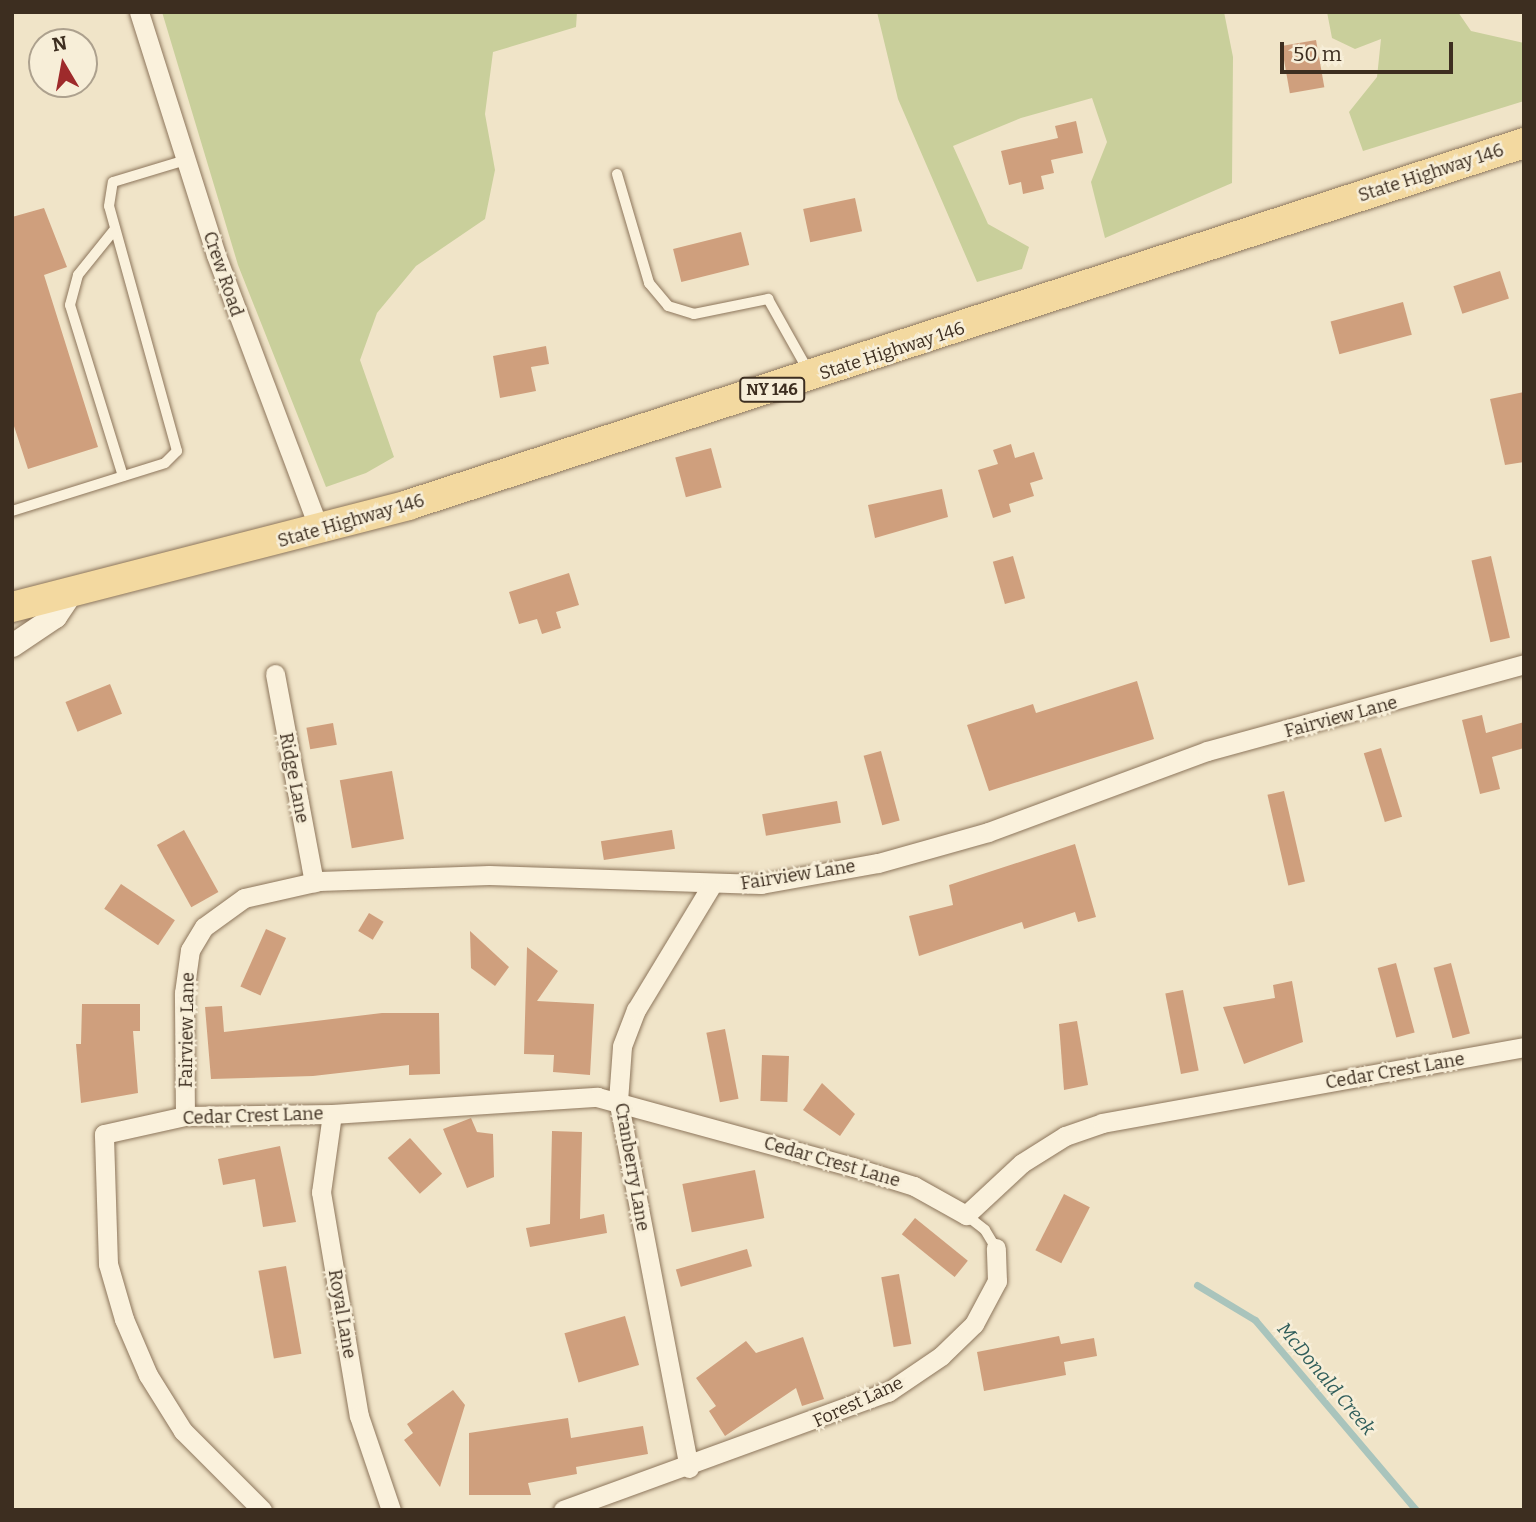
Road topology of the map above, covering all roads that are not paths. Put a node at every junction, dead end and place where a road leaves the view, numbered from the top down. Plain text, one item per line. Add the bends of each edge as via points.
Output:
1 (139, 12) edge
2 (1524, 143) edge
3 (186, 160) junction
4 (617, 174) dead end
5 (115, 229) junction
6 (811, 377) junction
7 (123, 476) junction
8 (12, 511) edge
9 (320, 532) junction
10 (69, 595) junction
11 (12, 607) edge
12 (12, 645) edge
13 (1524, 664) edge
14 (275, 674) dead end
15 (314, 882) junction
16 (711, 886) junction
17 (1524, 1047) edge
18 (618, 1101) junction
19 (332, 1114) junction
20 (185, 1116) junction
21 (965, 1214) junction
22 (996, 1248) joint
23 (689, 1468) junction
24 (262, 1510) edge
25 (391, 1510) edge
26 (563, 1510) edge

1 - 3 street, Crew Road
2 - 6 main road, State Highway 146 / NY 146
3 - 5 lane via 113,182 109,206
3 - 9 street, Crew Road
4 - 6 lane via 649,283 668,306 694,314 768,299
5 - 7 lane via 78,275 71,305
5 - 7 lane via 177,451 165,463
6 - 9 main road, State Highway 146 / NY 146
7 - 8 lane
9 - 10 main road, State Highway 146 / NY 146
10 - 11 main road, State Highway 146 / NY 146
10 - 12 street via 55,615
13 - 16 street, Fairview Lane via 1207,751 988,831 878,863 761,884
14 - 15 street, Ridge Lane
15 - 16 street, Fairview Lane via 551,876
15 - 20 street, Fairview Lane via 243,898 194,942 184,993
16 - 18 street, Cranberry Lane via 636,1010 622,1046
17 - 21 street, Cedar Crest Lane via 1102,1123 1065,1136 1022,1163
18 - 19 street, Cedar Crest Lane via 597,1097
18 - 21 street, Cedar Crest Lane via 914,1186
18 - 23 street, Cranberry Lane
19 - 20 street, Cedar Crest Lane
19 - 25 street, Royal Lane via 321,1192 359,1416
20 - 24 street, Cedar Crest Lane via 104,1134 108,1264 139,1353 183,1431
21 - 22 lane via 985,1230
22 - 23 street, Forest Lane via 998,1281 988,1305 941,1356 852,1409
23 - 26 street, Forest Lane

